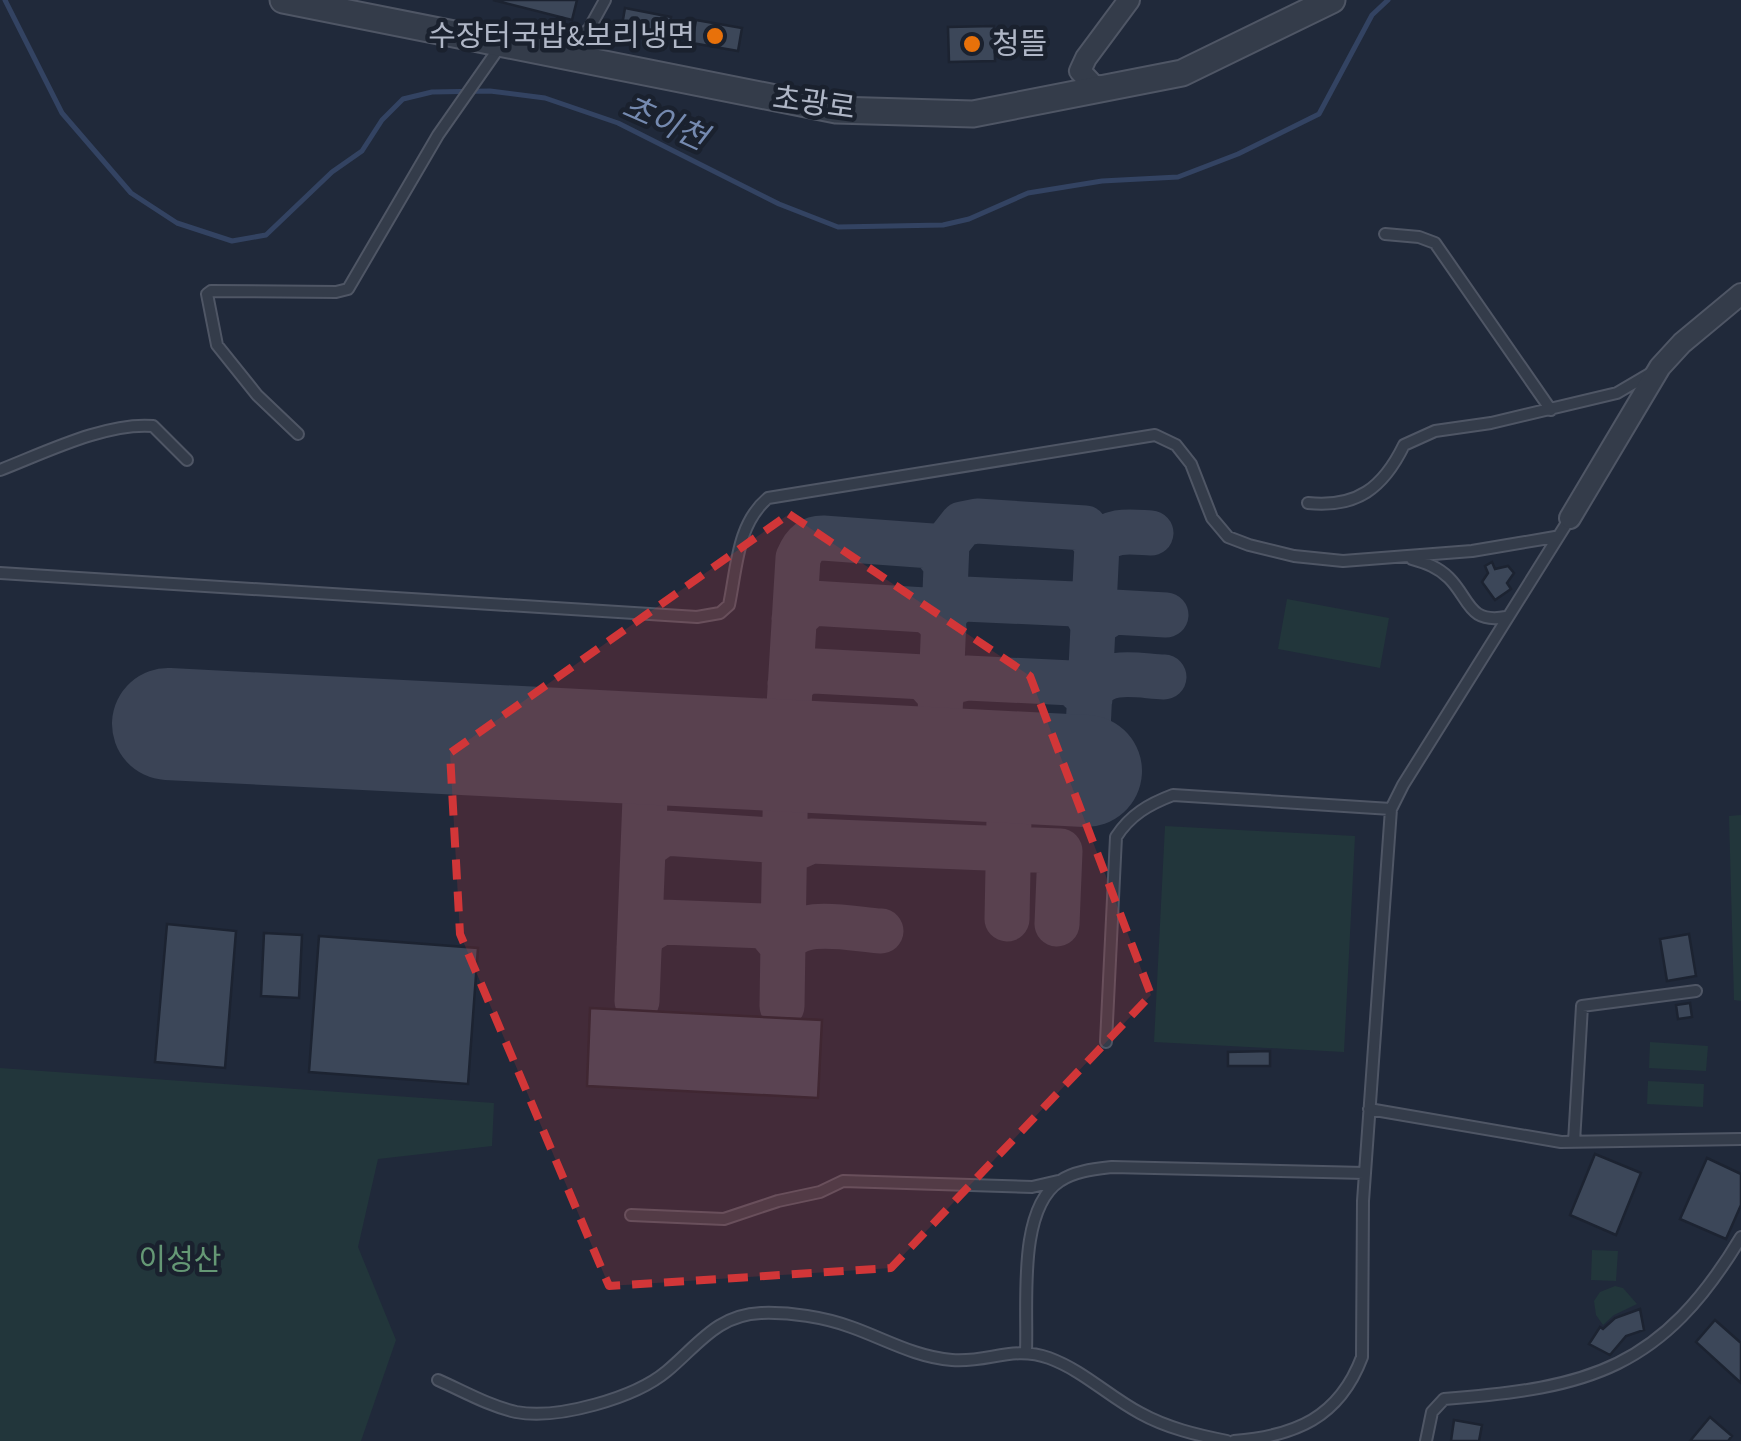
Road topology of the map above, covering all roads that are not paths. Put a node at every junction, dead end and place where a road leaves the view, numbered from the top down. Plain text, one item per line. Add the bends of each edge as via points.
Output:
1 (283, 0) edge
2 (605, 0) edge
3 (1129, 0) edge
4 (1332, 0) edge
5 (501, 45) junction
6 (559, 57) junction
7 (1106, 88) junction
8 (1385, 234) dead end
9 (1741, 294) edge
10 (1660, 367) junction
11 (1551, 410) junction
12 (298, 434) dead end
13 (187, 460) dead end
14 (0, 470) edge
15 (1308, 503) dead end
16 (1570, 518) joint
17 (1556, 537) junction
18 (1404, 556) junction
19 (0, 573) edge
20 (1506, 617) junction
21 (1391, 809) junction
22 (1696, 991) dead end
23 (1106, 1042) dead end
24 (1369, 1109) junction
25 (1741, 1139) edge
26 (1574, 1142) junction
27 (1365, 1173) junction
28 (1060, 1181) junction
29 (631, 1214) dead end
30 (1741, 1237) edge
31 (1026, 1350) junction
32 (438, 1380) dead end
33 (1230, 1441) edge
34 (1426, 1441) edge

1 - 5 street, 초광로
2 - 6 lane via 589,29
3 - 7 street via 1080,71
4 - 7 street, 초광로 via 1182,73
5 - 6 street, 초광로
5 - 12 lane via 348,289 208,294 217,345
6 - 7 street, 초광로 via 836,110 973,114
8 - 11 lane via 1435,243
9 - 10 street
10 - 11 lane via 1617,394
10 - 16 street
11 - 15 lane via 1435,431 1404,444 1392,469 1367,494 1332,506
13 - 14 lane via 154,426 139,425
16 - 17 lane
17 - 18 lane
17 - 20 lane
18 - 19 lane via 1310,558 1228,537 1212,518 1191,464 1176,445 1155,435 768,498 744,531 729,605 697,618
18 - 20 lane via 1436,567 1476,614
20 - 21 lane
21 - 23 lane via 1173,796 1125,822 1116,837
21 - 24 lane
22 - 26 lane via 1582,1006
24 - 26 lane
24 - 27 lane
25 - 26 lane
27 - 28 lane via 1112,1168
27 - 33 lane via 1362,1357 1353,1381 1326,1412 1297,1429
28 - 29 lane via 843,1181 724,1219
28 - 31 lane via 1030,1227
30 - 34 lane via 1690,1308 1647,1347 1608,1370 1565,1383 1444,1399 1432,1412
31 - 32 lane via 952,1360 900,1348 850,1326 764,1313 729,1318 652,1381 569,1410 510,1410
31 - 33 lane via 1073,1367 1141,1414

